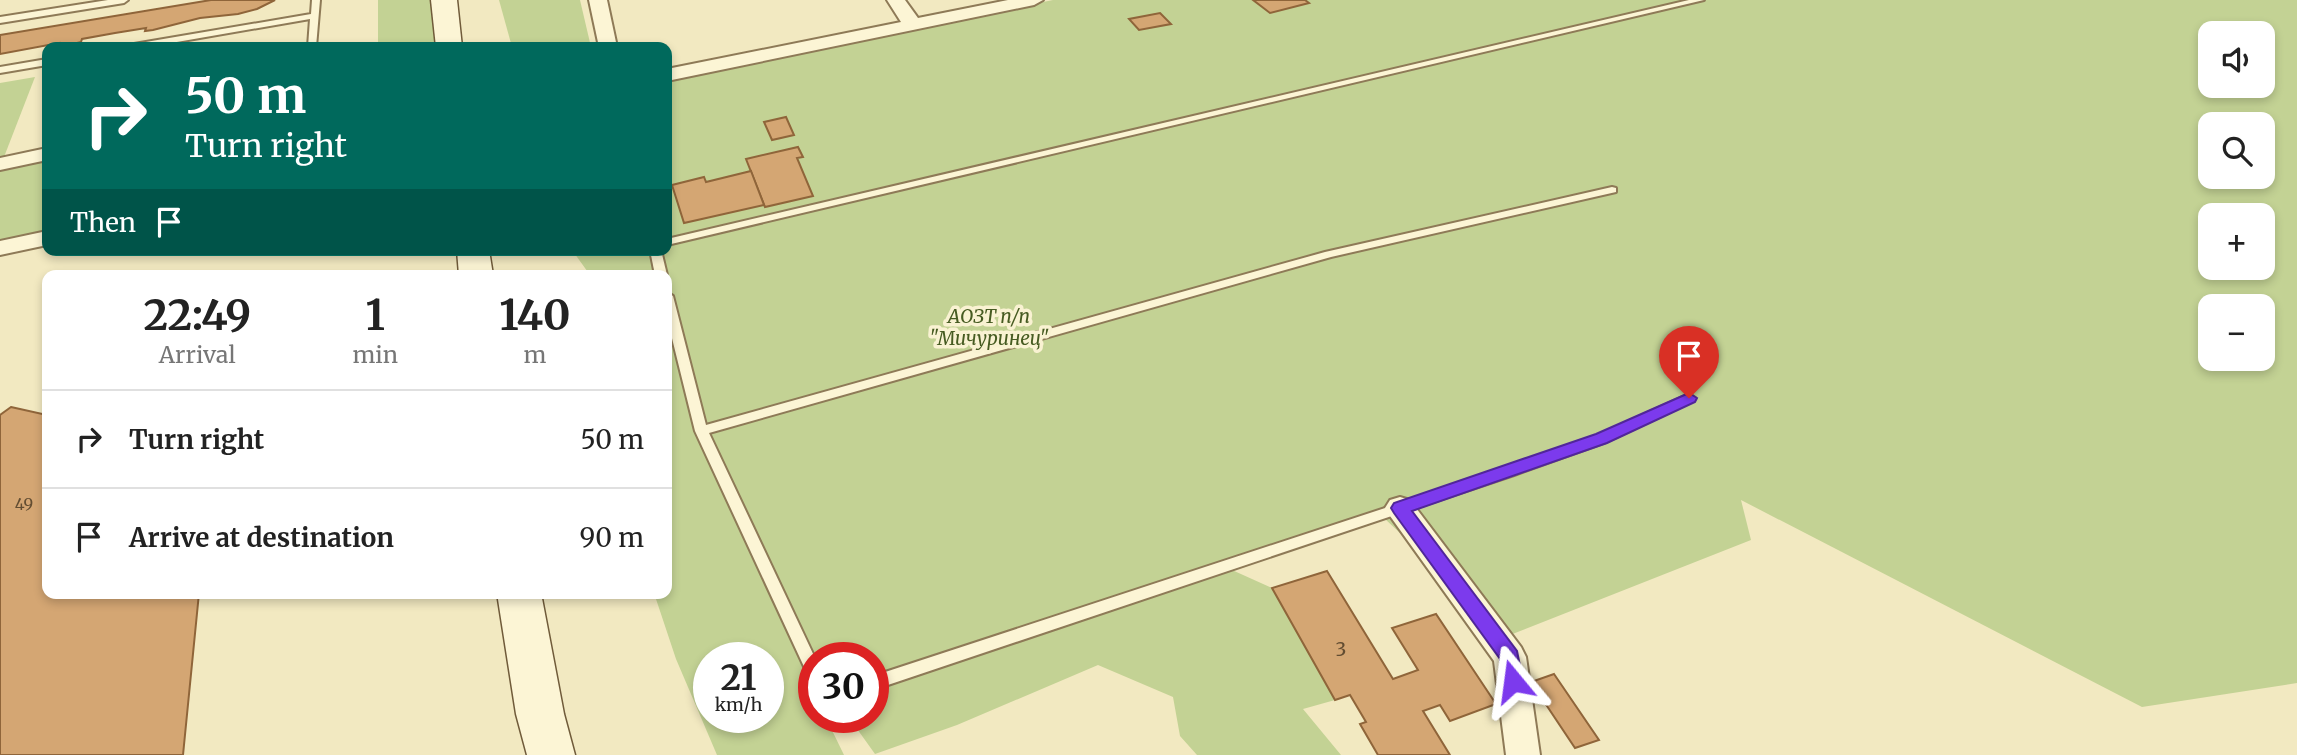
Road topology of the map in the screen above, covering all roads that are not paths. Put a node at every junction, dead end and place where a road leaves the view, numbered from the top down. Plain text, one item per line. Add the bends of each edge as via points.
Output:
1 (124, 0) edge
2 (316, 0) edge
3 (444, 0) edge
4 (598, 0) edge
5 (896, 0) edge
6 (1034, 0) edge
7 (1700, 0) edge
8 (315, 16) junction
9 (0, 20) edge
10 (913, 25) junction
11 (163, 42) edge
12 (312, 42) edge
13 (448, 42) edge
14 (607, 42) edge
15 (42, 63) edge
16 (0, 70) edge
17 (672, 74) edge
18 (42, 156) edge
19 (0, 163) edge
20 (1612, 190) dead end
21 (42, 239) edge
22 (672, 241) edge
23 (0, 248) edge
24 (672, 316) edge
25 (1689, 398) dead end
26 (701, 431) junction
27 (1400, 508) junction
28 (520, 599) edge
29 (800, 642) edge
30 (889, 678) edge
31 (551, 755) edge
32 (1523, 755) edge

1 - 9 lane
2 - 8 lane
3 - 13 main road
4 - 14 street
5 - 10 street
6 - 10 street
7 - 22 lane
8 - 11 lane
8 - 12 lane
10 - 17 street
15 - 16 lane
18 - 19 street
20 - 26 lane via 1329,254
21 - 23 street
24 - 26 lane
25 - 27 lane via 1601,439
26 - 29 lane
27 - 30 lane
27 - 32 street via 1510,657
28 - 31 main road

